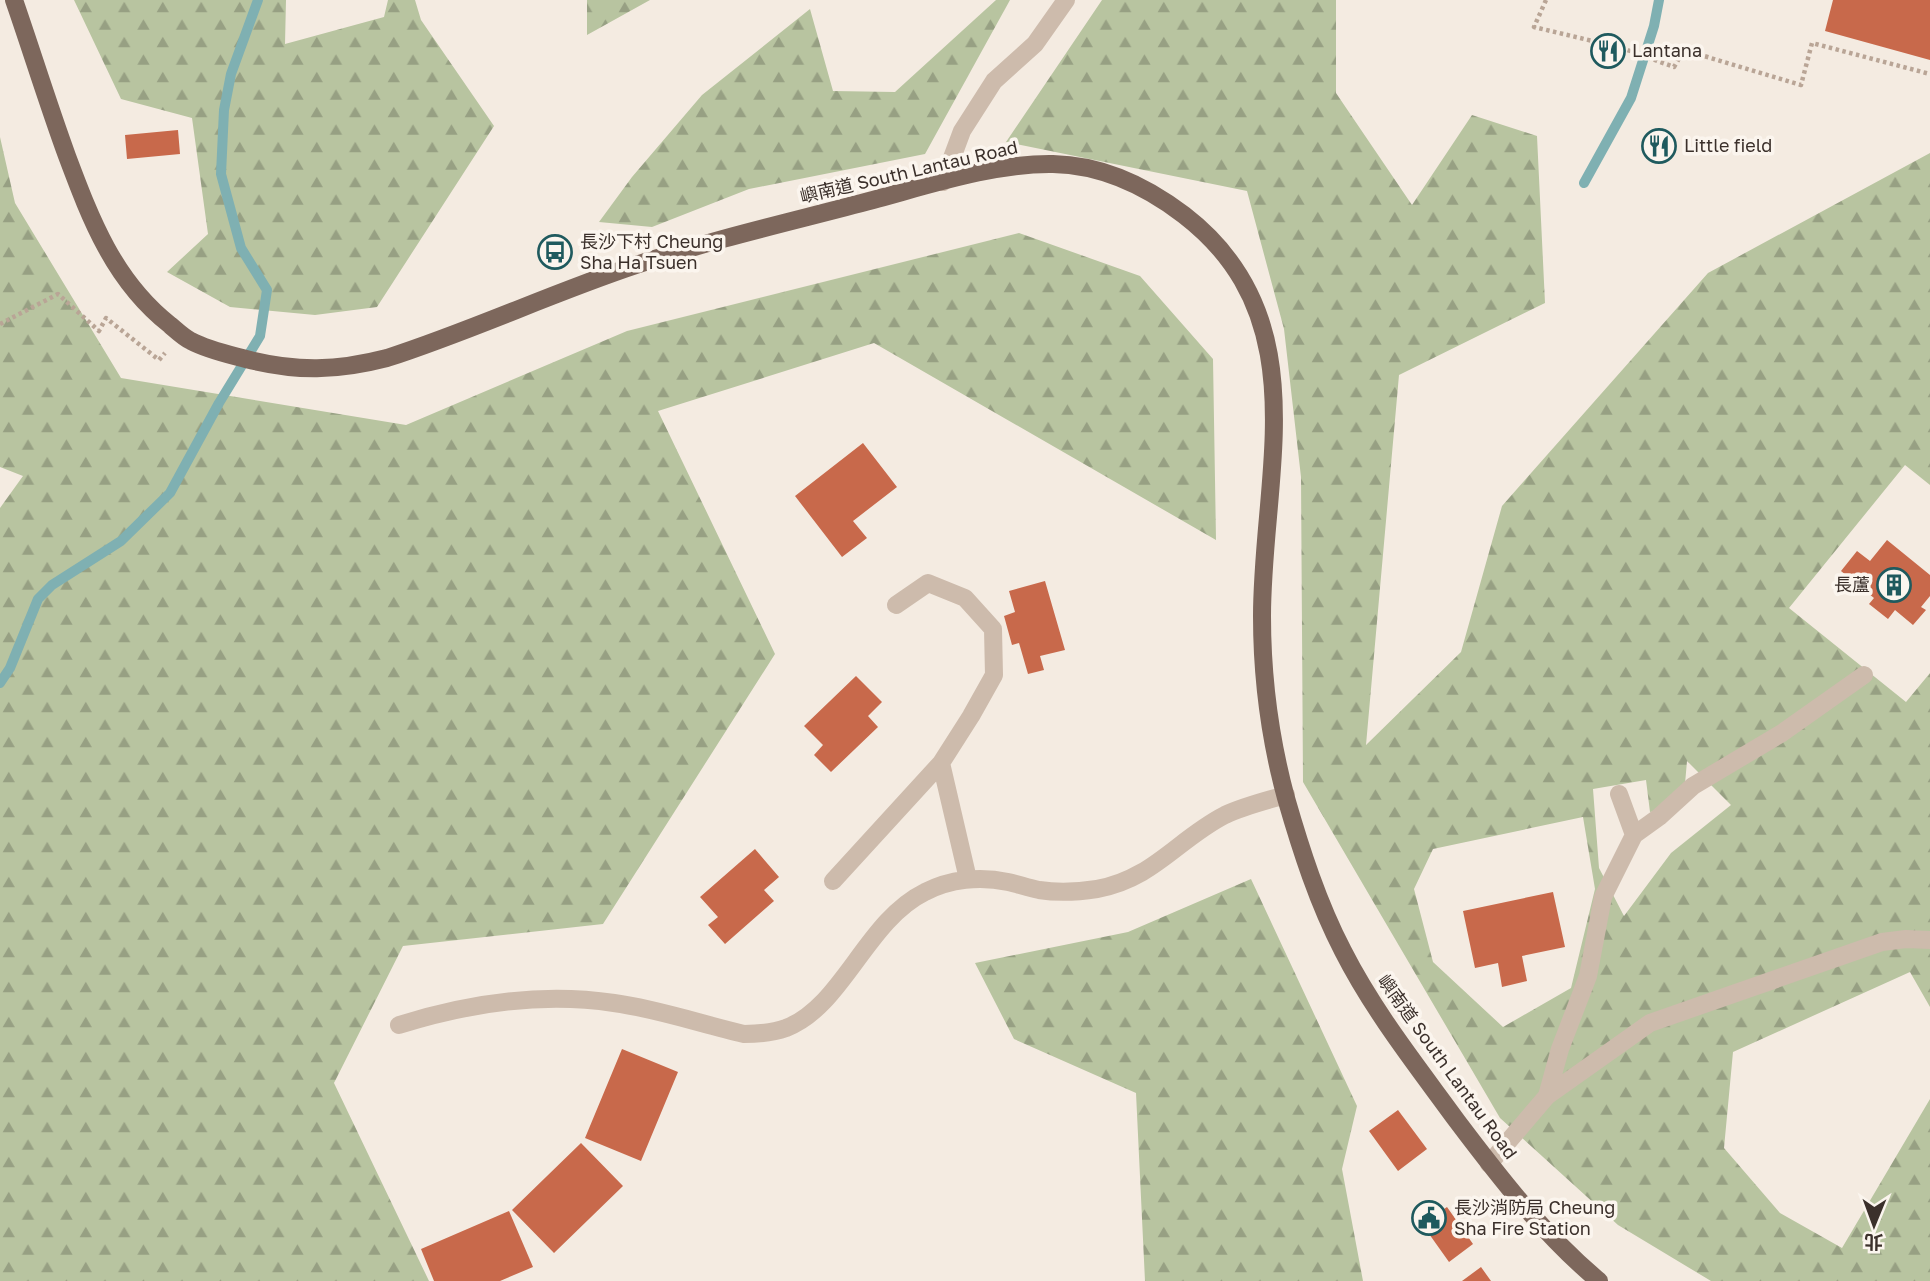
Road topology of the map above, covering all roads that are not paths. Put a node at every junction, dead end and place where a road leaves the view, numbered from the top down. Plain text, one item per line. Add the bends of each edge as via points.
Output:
1 (14, 0) edge
2 (1066, 0) edge
3 (943, 182) junction
4 (896, 605) dead end
5 (1864, 675) dead end
6 (941, 763) junction
7 (1619, 794) dead end
8 (1286, 795) junction
9 (1634, 835) junction
10 (968, 879) junction
11 (833, 881) dead end
12 (1930, 940) edge
13 (399, 1025) dead end
14 (1547, 1096) junction
15 (1489, 1164) junction
16 (1599, 1281) edge

1 - 3 main road, 嶼南道 South Lantau Road via 91,221 121,274 151,310 189,340 261,363 325,370 387,358 671,253
2 - 3 street via 1035,44 993,81 962,131
3 - 8 main road, 嶼南道 South Lantau Road via 1055,164 1130,181 1195,223 1226,258 1247,292 1268,343 1272,367 1275,428 1265,543 1263,654
4 - 6 street via 928,583 965,598 993,629 994,676
5 - 9 street via 1782,733 1693,786
6 - 10 street
6 - 11 street
7 - 9 street
8 - 10 street via 1224,816 1155,866 1099,888 1038,890 989,878
8 - 15 main road, 嶼南道 South Lantau Road via 1305,860 1343,951 1392,1031
9 - 14 street via 1603,897 1588,976
10 - 13 street via 945,883 905,904 821,1005 786,1028 765,1034 744,1034 638,1007 572,998 484,1003
12 - 14 street via 1882,942 1650,1023
14 - 15 street
15 - 16 main road, 嶼南道 South Lantau Road

